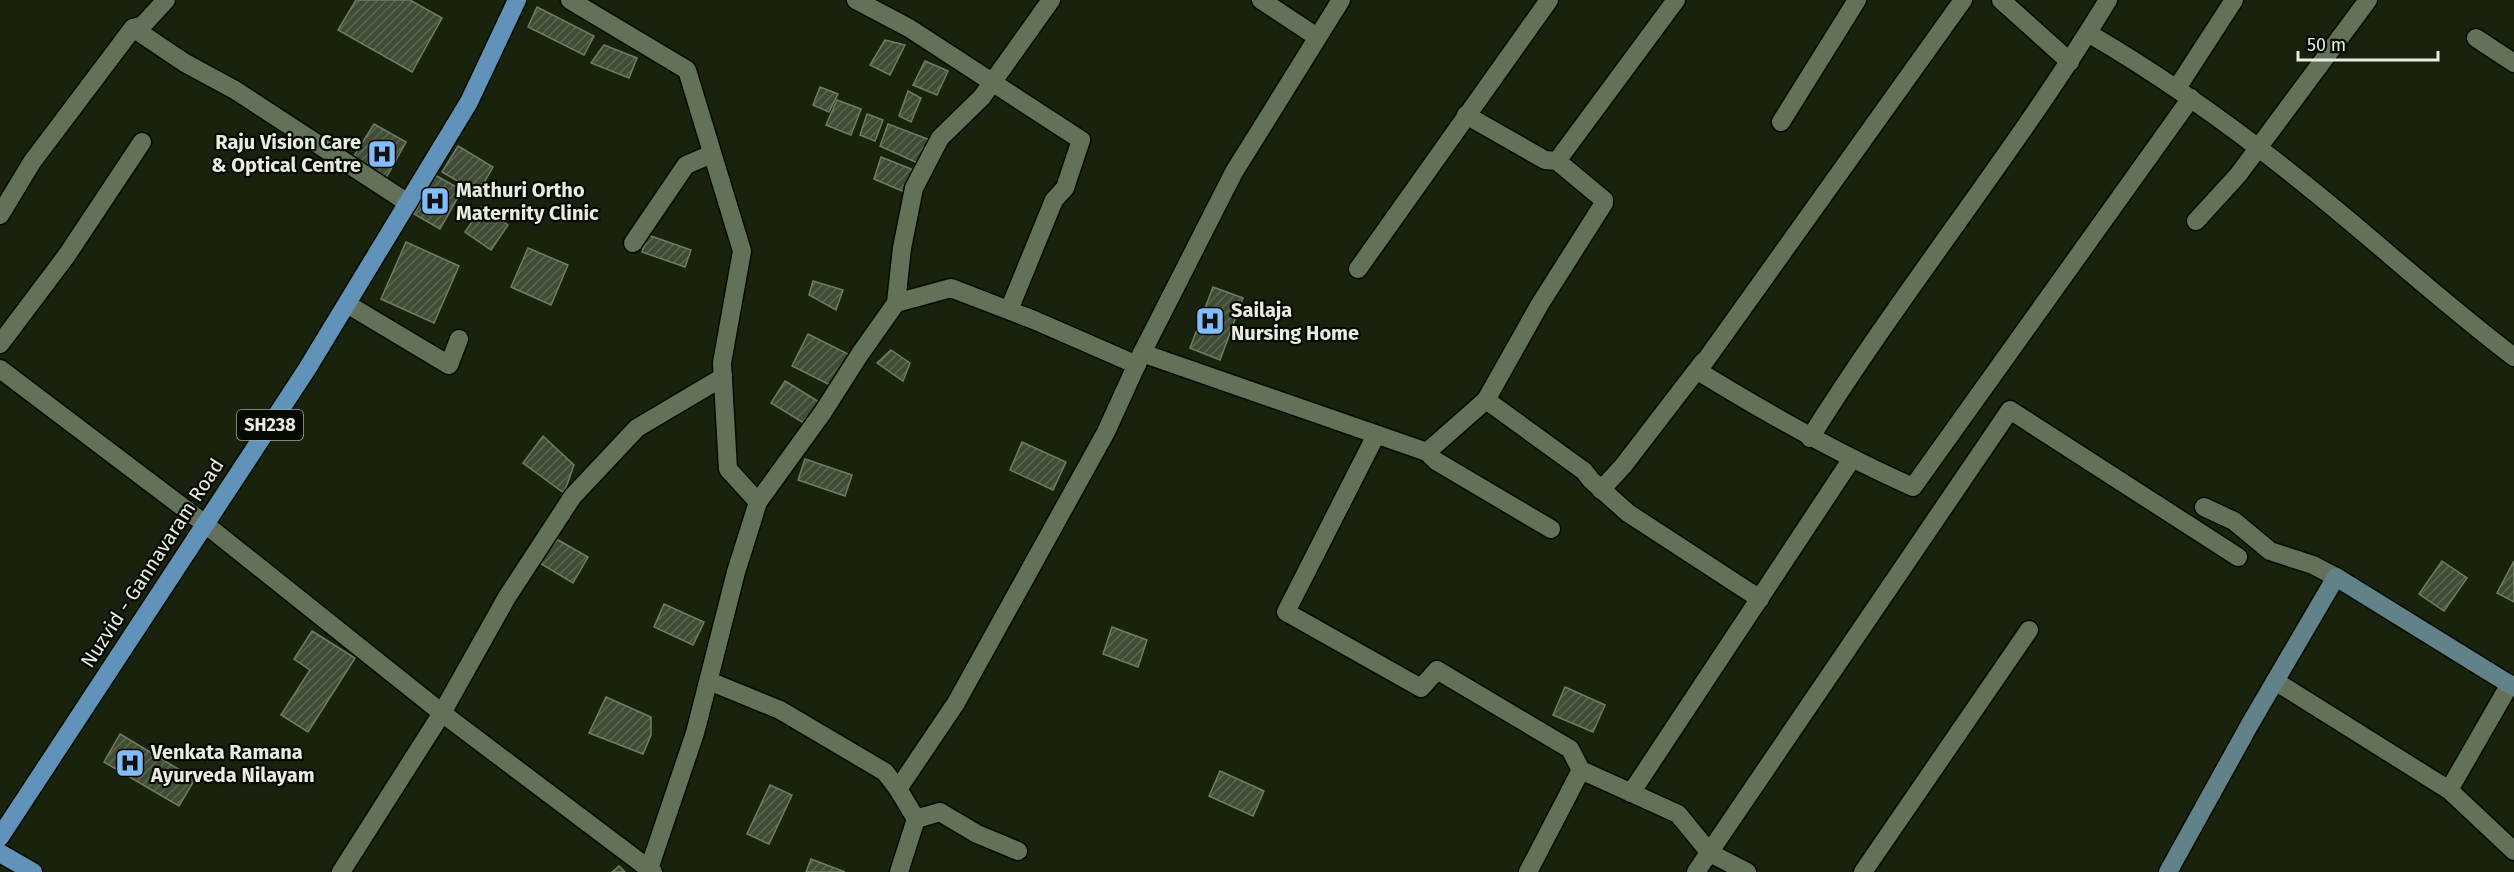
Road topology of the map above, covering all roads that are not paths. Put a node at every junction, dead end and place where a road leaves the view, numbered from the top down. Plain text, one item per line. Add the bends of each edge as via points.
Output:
1 (166, 0) edge
2 (518, 0) edge
3 (570, 0) edge
4 (856, 0) edge
5 (1052, 0) edge
6 (1261, 0) edge
7 (1341, 0) edge
8 (1549, 0) edge
9 (1676, 0) edge
10 (1857, 0) edge
11 (1963, 0) edge
12 (2001, 0) edge
13 (2108, 0) edge
14 (2234, 0) edge
15 (2368, 0) edge
16 (132, 28) junction
17 (2088, 33) junction
18 (1317, 37) junction
19 (2476, 38) dead end
20 (2070, 62) junction
21 (2514, 63) edge
22 (992, 83) junction
23 (2184, 93) junction
24 (1466, 115) junction
25 (1780, 122) dead end
26 (142, 142) dead end
27 (2258, 149) junction
28 (712, 154) junction
29 (1557, 161) junction
30 (408, 203) junction
31 (0, 215) edge
32 (2196, 221) dead end
33 (633, 243) dead end
34 (1358, 269) dead end
35 (896, 303) junction
36 (347, 304) junction
37 (1009, 310) junction
38 (1727, 331) junction
39 (459, 339) dead end
40 (0, 344) edge
41 (2514, 357) edge
42 (1139, 359) junction
43 (0, 369) edge
44 (723, 377) junction
45 (1486, 400) junction
46 (1376, 435) junction
47 (1810, 438) junction
48 (1427, 452) junction
49 (1851, 460) junction
50 (1601, 490) junction
51 (758, 502) junction
52 (2204, 507) dead end
53 (205, 524) junction
54 (1551, 529) dead end
55 (2238, 557) dead end
56 (2336, 577) junction
57 (1760, 599) junction
58 (2029, 630) dead end
59 (709, 681) junction
60 (2275, 681) junction
61 (2512, 685) edge
62 (442, 713) junction
63 (1581, 770) junction
64 (898, 789) junction
65 (2449, 790) junction
66 (1631, 793) junction
67 (916, 819) junction
68 (0, 837) edge
69 (1018, 851) dead end
70 (2514, 851) edge
71 (0, 853) edge
72 (1710, 853) junction
73 (651, 870) edge
74 (33, 872) edge
75 (341, 872) edge
76 (899, 872) edge
77 (1528, 872) edge
78 (1696, 872) edge
79 (1747, 872) edge
80 (1863, 872) edge
81 (2168, 872) edge

1 - 16 street via 143,26
2 - 30 main road, Nuzvid - Gannavaram Road / SH238 via 469,102
3 - 28 street via 687,70
4 - 22 street via 909,27
5 - 22 street
6 - 18 street
7 - 18 street
8 - 24 street
9 - 29 street
10 - 25 street
11 - 38 street
12 - 20 street
13 - 17 street
14 - 23 street
15 - 27 street
16 - 30 street
16 - 31 street via 32,162
17 - 20 street
17 - 23 street
18 - 42 street via 1234,172
19 - 21 street
20 - 47 street via 1853,370
22 - 35 street via 940,138 914,188
22 - 37 street via 1081,141 1065,189 1054,200
23 - 27 street
23 - 49 street via 1913,487
24 - 29 street via 1545,160
24 - 34 street
26 - 40 street via 67,255
27 - 32 street
27 - 41 street
28 - 33 street via 686,165
28 - 44 street via 742,251 722,363
29 - 45 street via 1604,203 1540,304
30 - 36 main road, Nuzvid - Gannavaram Road / SH238
35 - 37 street via 951,288
35 - 51 street
36 - 39 street via 449,364
36 - 53 main road, Nuzvid - Gannavaram Road / SH238
37 - 42 street
38 - 47 street via 1698,371
38 - 50 street
42 - 46 street
42 - 64 street via 1106,432 956,703
43 - 53 street
44 - 51 street via 728,469
44 - 62 street via 637,428 573,496 507,597
45 - 48 street
45 - 50 street via 1584,471
46 - 48 street
46 - 63 street via 1286,612 1421,688 1437,670 1570,749
47 - 49 street
48 - 54 street
49 - 57 street
50 - 57 street via 1628,513
51 - 59 street
52 - 56 street via 2234,521 2270,551
53 - 62 street
53 - 68 main road, Nuzvid - Gannavaram Road / SH238
55 - 72 street via 2010,410
56 - 60 street
56 - 61 street
57 - 66 street
58 - 80 street
59 - 64 street via 780,710 885,772
59 - 73 street
60 - 65 street
60 - 81 street
61 - 65 street
62 - 73 street
62 - 75 street
63 - 66 street
63 - 77 street
64 - 67 street
65 - 70 street
66 - 72 street via 1678,814
67 - 69 street via 939,812
67 - 76 street
71 - 74 main road
72 - 78 street
72 - 79 street

